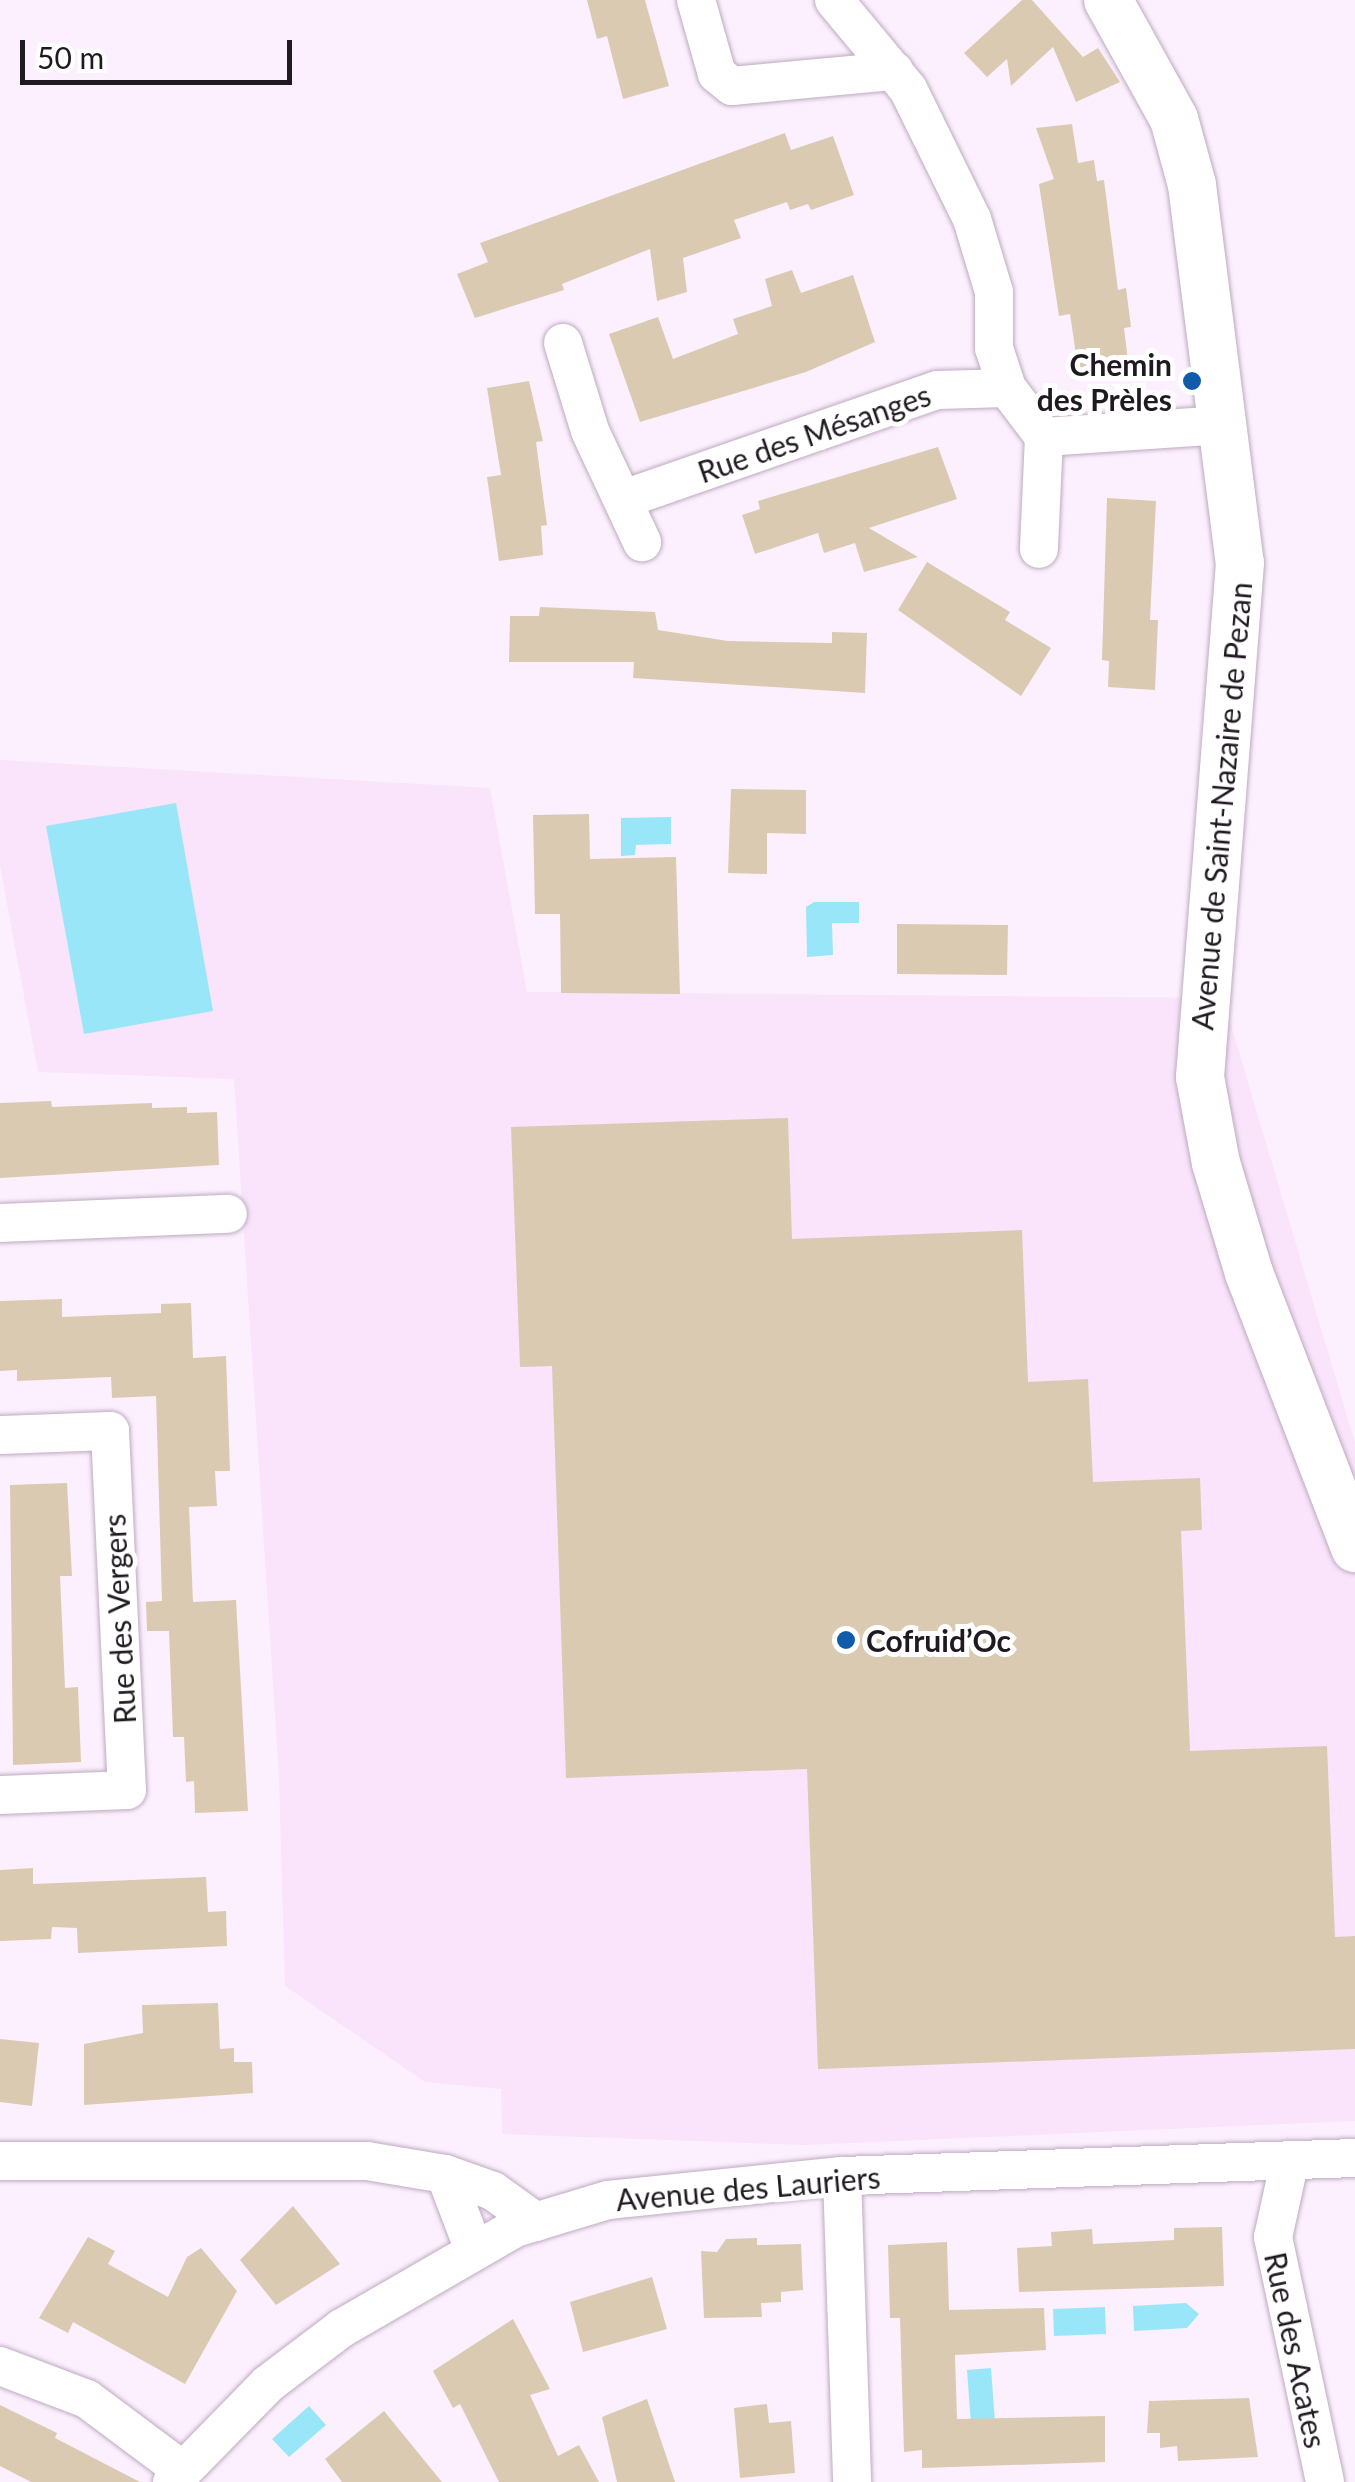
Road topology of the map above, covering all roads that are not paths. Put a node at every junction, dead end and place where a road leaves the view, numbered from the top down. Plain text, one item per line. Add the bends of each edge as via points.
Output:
1 (696, 0) edge
2 (834, 0) edge
3 (1108, 0) edge
4 (894, 71) junction
5 (564, 343) dead end
6 (1007, 388) junction
7 (1224, 425) junction
8 (1044, 437) junction
9 (624, 498) junction
10 (642, 542) dead end
11 (1039, 550) dead end
12 (228, 1214) dead end
13 (0, 1223) edge
14 (0, 1434) edge
15 (1355, 1548) edge
16 (0, 1795) edge
17 (1355, 2158) edge
18 (1290, 2160) junction
19 (0, 2161) edge
20 (445, 2174) junction
21 (842, 2176) junction
22 (536, 2222) junction
23 (474, 2250) junction
24 (0, 2366) edge
25 (177, 2476) edge
26 (852, 2482) edge
27 (1324, 2482) edge

1 - 4 street via 717,74 732,86
2 - 4 street
3 - 7 street, Avenue de Saint-Nazaire de Pezan via 1143,54 1183,152
4 - 6 street via 935,133 972,219 994,292 994,348
5 - 9 street via 590,431
6 - 8 street
6 - 9 street, Rue des Mésanges via 937,390
7 - 8 street
7 - 15 street, Avenue de Saint-Nazaire de Pezan via 1240,563 1238,656 1200,1077 1216,1163 1249,1273
8 - 11 street
9 - 10 street
12 - 13 street
14 - 16 street, Rue des Vergers via 110,1431 126,1790
17 - 18 street, Avenue des Lauriers
18 - 21 street, Avenue des Lauriers
18 - 27 street, Rue des Acates via 1273,2237
19 - 20 street via 326,2157
20 - 22 street via 493,2191
20 - 23 street
21 - 22 street, Avenue des Lauriers via 608,2200
21 - 26 street
22 - 23 street, Avenue des Lauriers
23 - 25 street, Avenue des Lauriers via 312,2350 268,2384
24 - 25 street via 88,2399

